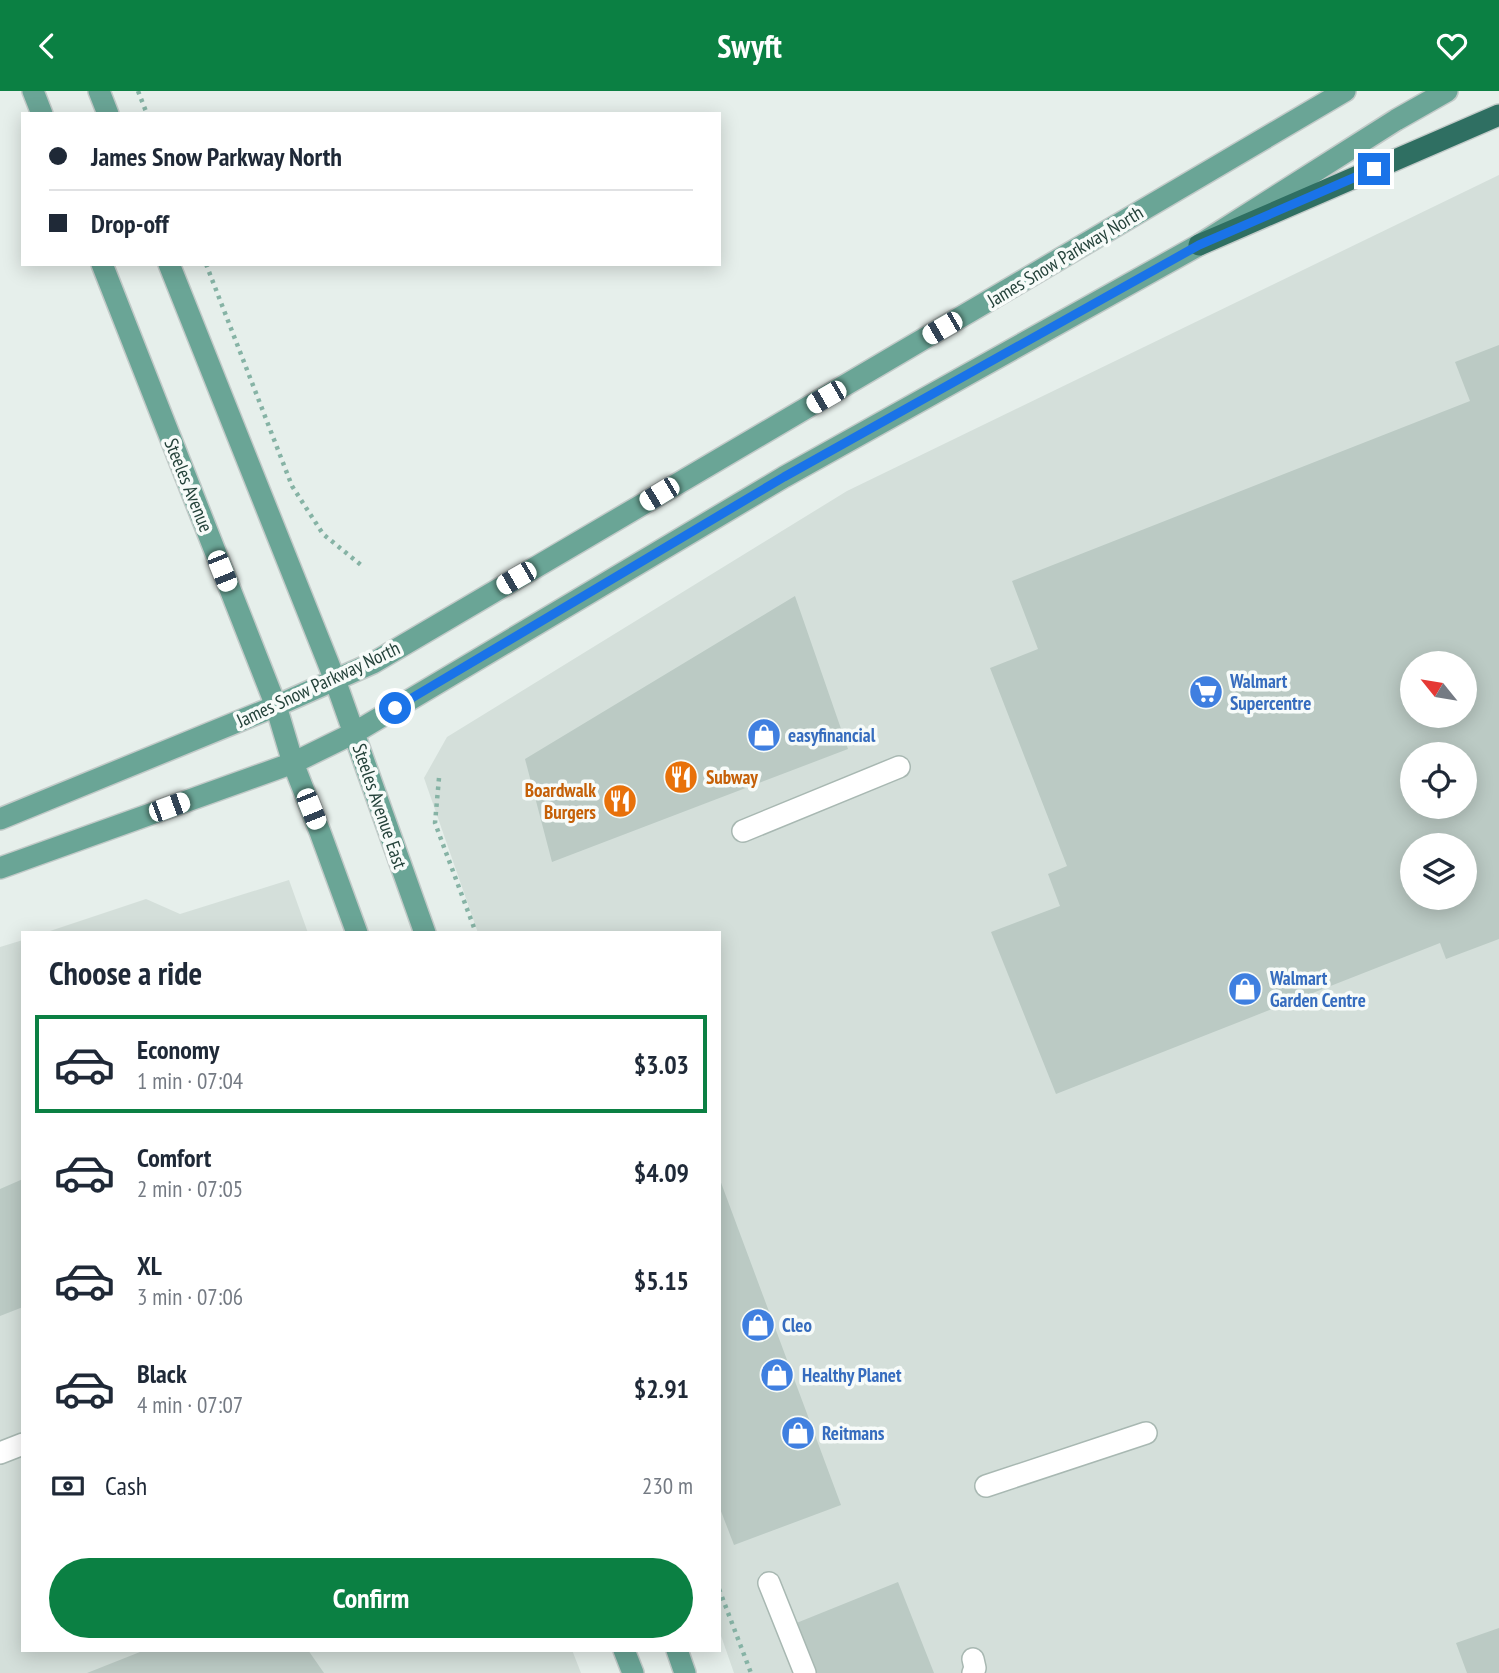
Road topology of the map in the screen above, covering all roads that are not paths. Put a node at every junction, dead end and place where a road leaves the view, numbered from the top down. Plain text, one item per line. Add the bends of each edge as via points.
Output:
1 (33, 91) edge
2 (99, 91) edge
3 (1345, 91) edge
4 (1447, 91) edge
5 (41, 112) edge
6 (107, 112) edge
7 (1499, 115) edge
8 (1199, 245) junction
9 (103, 266) edge
10 (170, 266) edge
11 (335, 680) junction
12 (275, 706) junction
13 (354, 733) junction
14 (293, 763) junction
15 (899, 767) dead end
16 (0, 819) edge
17 (743, 831) dead end
18 (0, 868) edge
19 (356, 931) edge
20 (424, 931) edge
21 (1146, 1433) dead end
22 (21, 1445) edge
23 (0, 1453) edge
24 (986, 1486) dead end
25 (769, 1583) dead end
26 (625, 1652) edge
27 (678, 1652) edge
28 (633, 1673) edge
29 (685, 1673) edge
30 (805, 1673) edge

1 - 5 main road
2 - 6 main road
3 - 11 main road, James Snow Parkway North via 381,658
4 - 8 main road
7 - 8 highway
8 - 13 main road via 784,477
9 - 12 main road, Steeles Avenue
10 - 11 main road
11 - 12 main road, James Snow Parkway North
11 - 13 main road, Steeles Avenue East
12 - 14 main road
12 - 16 main road, James Snow Parkway North
13 - 14 main road
13 - 20 main road, Steeles Avenue East
14 - 18 main road
14 - 19 main road
15 - 17 lane
21 - 24 lane
22 - 23 lane
25 - 30 lane
26 - 28 main road
27 - 29 main road

